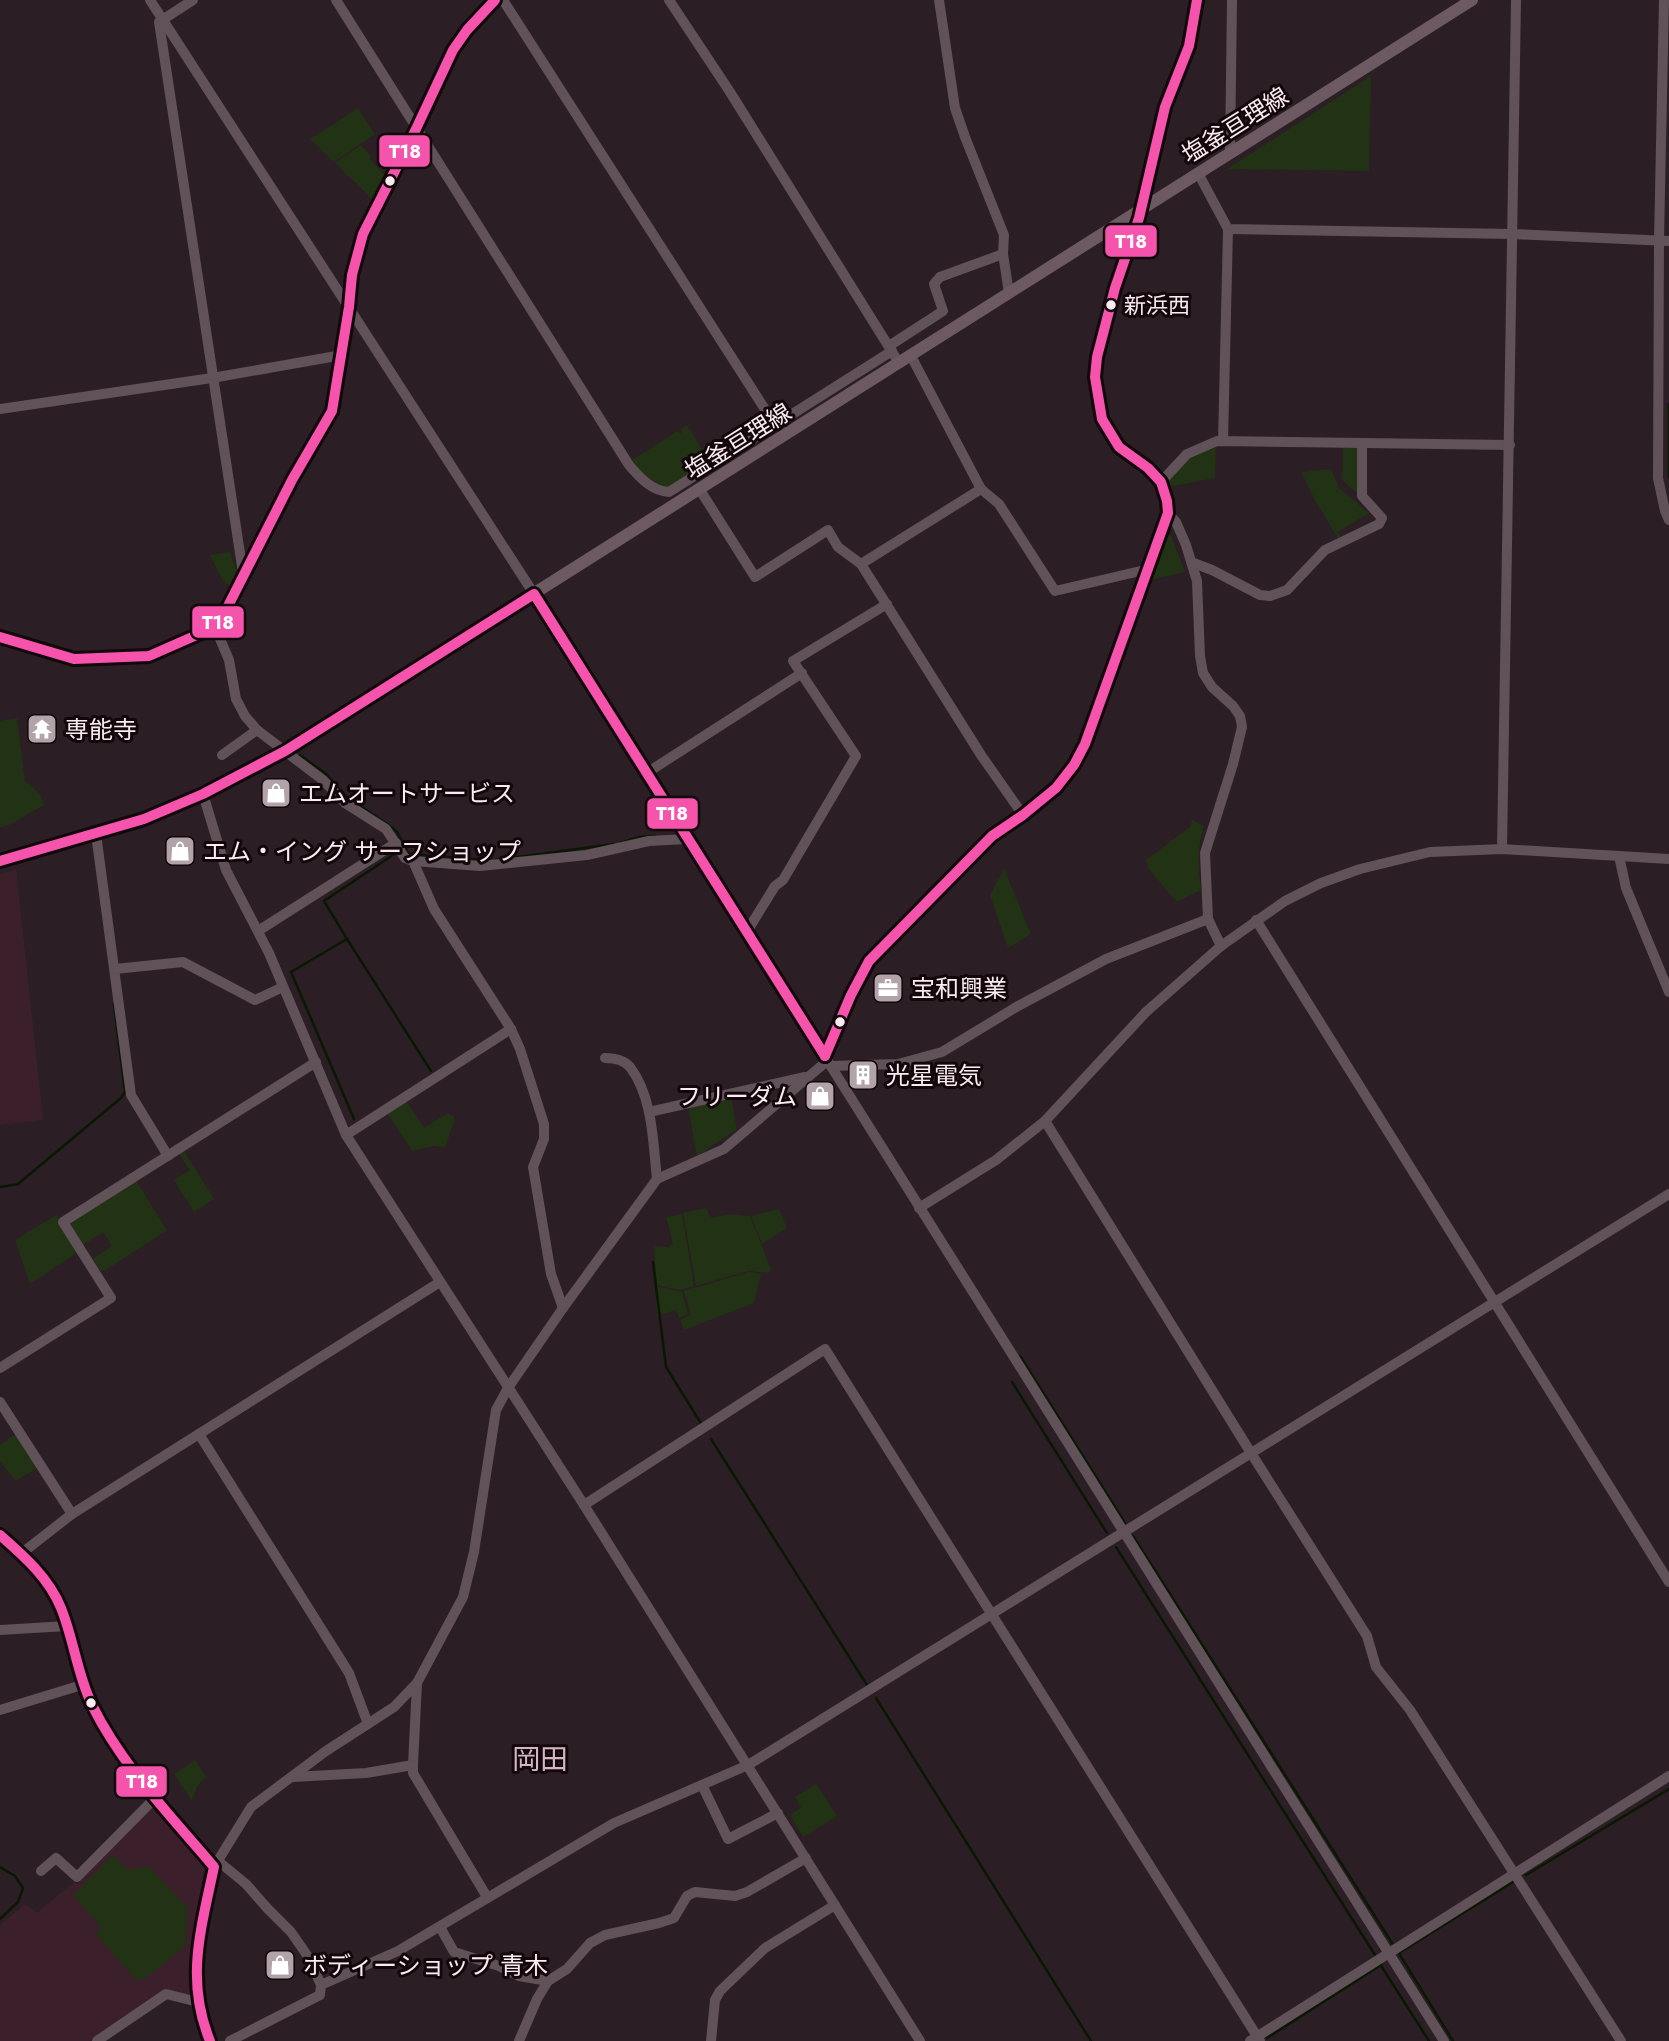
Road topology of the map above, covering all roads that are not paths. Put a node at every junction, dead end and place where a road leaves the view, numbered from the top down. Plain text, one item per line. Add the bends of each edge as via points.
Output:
1 (150, 0) edge
2 (193, 0) edge
3 (336, 0) edge
4 (495, 0) edge
5 (503, 0) edge
6 (669, 0) edge
7 (939, 0) edge
8 (1197, 0) edge
9 (1233, 0) edge
10 (1472, 0) edge
11 (1516, 0) edge
12 (1664, 0) edge
13 (162, 20) junction
14 (416, 129) junction
15 (1230, 153) junction
16 (1198, 173) junction
17 (1141, 209) junction
18 (1228, 229) junction
19 (1511, 234) junction
20 (1665, 241) edge
21 (1003, 254) junction
22 (1009, 293) junction
23 (349, 307) junction
24 (891, 348) junction
25 (342, 355) junction
26 (911, 356) junction
27 (899, 363) junction
28 (212, 378) junction
29 (0, 409) edge
30 (775, 425) junction
31 (1223, 441) junction
32 (1362, 443) junction
33 (1510, 445) junction
34 (1161, 482) junction
35 (981, 489) junction
36 (700, 490) junction
37 (1168, 513) junction
38 (1669, 520) edge
39 (1191, 562) junction
40 (861, 565) junction
41 (1149, 569) junction
42 (244, 574) junction
43 (534, 594) junction
44 (887, 604) junction
45 (215, 627) junction
46 (0, 637) edge
47 (802, 673) junction
48 (257, 730) junction
49 (285, 751) junction
50 (222, 755) dead end
51 (645, 774) junction
52 (203, 794) junction
53 (1023, 816) junction
54 (96, 834) junction
55 (687, 839) junction
56 (396, 843) junction
57 (1502, 849) junction
58 (1619, 856) junction
59 (1669, 859) edge
60 (0, 861) edge
61 (413, 861) junction
62 (1208, 919) junction
63 (1256, 920) junction
64 (258, 931) junction
65 (746, 933) junction
66 (1221, 946) junction
67 (115, 969) junction
68 (284, 987) junction
69 (1669, 992) edge
70 (511, 1029) junction
71 (605, 1058) dead end
72 (828, 1061) junction
73 (316, 1062) junction
74 (808, 1076) junction
75 (649, 1112) junction
76 (1045, 1121) junction
77 (346, 1135) junction
78 (168, 1156) junction
79 (657, 1179) junction
80 (1669, 1194) edge
81 (919, 1208) junction
82 (440, 1282) junction
83 (1494, 1304) junction
84 (563, 1308) junction
85 (0, 1368) edge
86 (508, 1388) junction
87 (0, 1402) edge
88 (199, 1434) junction
89 (1251, 1453) junction
90 (584, 1505) junction
91 (72, 1514) junction
92 (1124, 1533) junction
93 (0, 1535) edge
94 (22, 1553) junction
95 (1669, 1582) edge
96 (993, 1615) junction
97 (66, 1626) junction
98 (0, 1630) edge
99 (417, 1683) junction
100 (85, 1684) junction
101 (0, 1710) edge
102 (368, 1724) junction
103 (413, 1765) junction
104 (748, 1765) junction
105 (1669, 1776) edge
106 (291, 1777) junction
107 (702, 1785) junction
108 (156, 1797) junction
109 (778, 1813) junction
110 (806, 1858) junction
111 (216, 1864) junction
112 (41, 1871) dead end
113 (1515, 1873) junction
114 (487, 1897) junction
115 (835, 1905) junction
116 (440, 1927) junction
117 (1388, 1953) junction
118 (548, 1981) junction
119 (321, 1985) junction
120 (198, 2001) junction
121 (205, 2039) edge
122 (1255, 2040) edge
123 (97, 2041) edge
124 (230, 2041) edge
125 (519, 2041) edge
126 (711, 2041) edge
127 (920, 2041) edge
128 (1444, 2041) edge
129 (1621, 2041) edge

1 - 13 street
2 - 13 street
3 - 14 street
4 - 14 street via 453,50
5 - 30 street
6 - 24 street
7 - 21 street via 955,108 1004,235
8 - 17 street via 1189,46 1165,107
9 - 15 street
10 - 15 main road, 塩釜亘理線
11 - 19 street
12 - 20 street
13 - 23 street
13 - 28 street
14 - 23 street via 363,234
14 - 30 street via 629,465 648,484 669,492
15 - 16 main road, 塩釜亘理線
16 - 17 main road, 塩釜亘理線
16 - 18 street
17 - 22 main road, 塩釜亘理線
17 - 34 street via 1115,288 1096,377 1102,419 1110,434
18 - 19 street
18 - 31 street
19 - 20 street
19 - 33 street
20 - 38 street via 1658,478
21 - 22 street
21 - 24 street via 940,277 934,284 943,311
22 - 26 main road, 塩釜亘理線
23 - 25 street
23 - 43 street
24 - 27 street
24 - 30 street
25 - 28 street
25 - 42 street via 332,411
26 - 27 main road, 塩釜亘理線
26 - 35 street
27 - 36 main road, 塩釜亘理線
28 - 29 street
28 - 42 street
31 - 32 street
31 - 34 street via 1186,454
32 - 33 street
32 - 39 street via 1362,496 1382,518 1325,550 1287,590 1260,595
33 - 57 street
34 - 37 street
35 - 40 street
35 - 41 street via 999,505 1055,591
36 - 40 street via 755,577 828,530 838,547
36 - 43 main road, 塩釜亘理線
37 - 39 street
37 - 41 street
39 - 62 street via 1197,581 1203,673 1233,706 1242,727 1205,853
40 - 44 street
41 - 53 street via 1085,744 1056,788
42 - 45 street
43 - 49 main road, 塩釜亘理線
43 - 51 street
44 - 47 street via 793,661
44 - 53 street
45 - 46 street via 134,658 74,659
45 - 48 street via 229,660 236,699
47 - 51 street
47 - 65 street via 856,756
48 - 49 street
48 - 50 street
49 - 52 main road, 塩釜亘理線
49 - 56 street via 323,779 345,803 386,829
51 - 55 street
52 - 54 main road, 塩釜亘理線
52 - 64 street via 226,870
53 - 72 street via 992,836 869,961 851,995
54 - 60 main road, 塩釜亘理線
54 - 67 street
55 - 61 street via 480,866
55 - 65 street
56 - 61 street via 405,858
56 - 64 street
57 - 58 street
57 - 63 street via 1430,852 1360,869 1309,889
58 - 59 street
58 - 69 street via 1626,888
61 - 70 street via 434,909
62 - 66 street
62 - 72 street via 1106,959 942,1052 898,1063
63 - 66 street
63 - 83 street
64 - 68 street
65 - 72 street
66 - 76 street via 1146,1012
67 - 68 street via 183,962 255,1000
67 - 78 street via 131,1095
68 - 73 street
70 - 77 street
70 - 84 street via 544,1124 544,1139 533,1167 551,1274
71 - 75 street via 629,1065
72 - 74 street
72 - 81 street
73 - 77 street
73 - 78 street
74 - 75 street
74 - 79 street via 724,1149
75 - 79 street
76 - 81 street via 996,1160
76 - 89 street
77 - 82 street
78 - 85 street via 63,1222 111,1298
79 - 84 street
80 - 83 street
81 - 92 street
82 - 86 street
82 - 88 street
83 - 89 street
83 - 95 street
84 - 86 street
86 - 90 street
86 - 99 street via 496,1410 463,1597
87 - 91 street
88 - 91 street
88 - 102 street via 349,1673
89 - 92 street
89 - 113 street via 1367,1636 1377,1667
90 - 96 street via 825,1349
90 - 104 street
91 - 94 street
92 - 96 street
92 - 117 street
93 - 94 street
94 - 97 street via 50,1587
96 - 104 street
96 - 122 street
97 - 98 street
97 - 100 street
99 - 102 street via 394,1707
99 - 103 street
100 - 101 street
100 - 108 street via 115,1746
102 - 106 street
103 - 106 street
103 - 114 street via 413,1773
104 - 107 street
104 - 109 street
105 - 113 street
106 - 111 street via 251,1807
107 - 109 street via 728,1839
107 - 114 street via 614,1823
108 - 111 street
108 - 112 street via 77,1877 56,1858
109 - 110 street
110 - 115 street
110 - 118 street via 735,1896 695,1892 687,1896 674,1918 605,1935
111 - 119 street via 246,1884 291,1932
111 - 120 street via 198,1951
113 - 117 street
113 - 129 street
114 - 116 street
115 - 126 street via 765,1948 720,1991
115 - 127 street
116 - 118 street via 454,1952 519,1976
116 - 119 street
117 - 122 street
117 - 128 street
118 - 125 street
119 - 124 street via 320,1995
120 - 121 street
120 - 123 street via 166,1994

